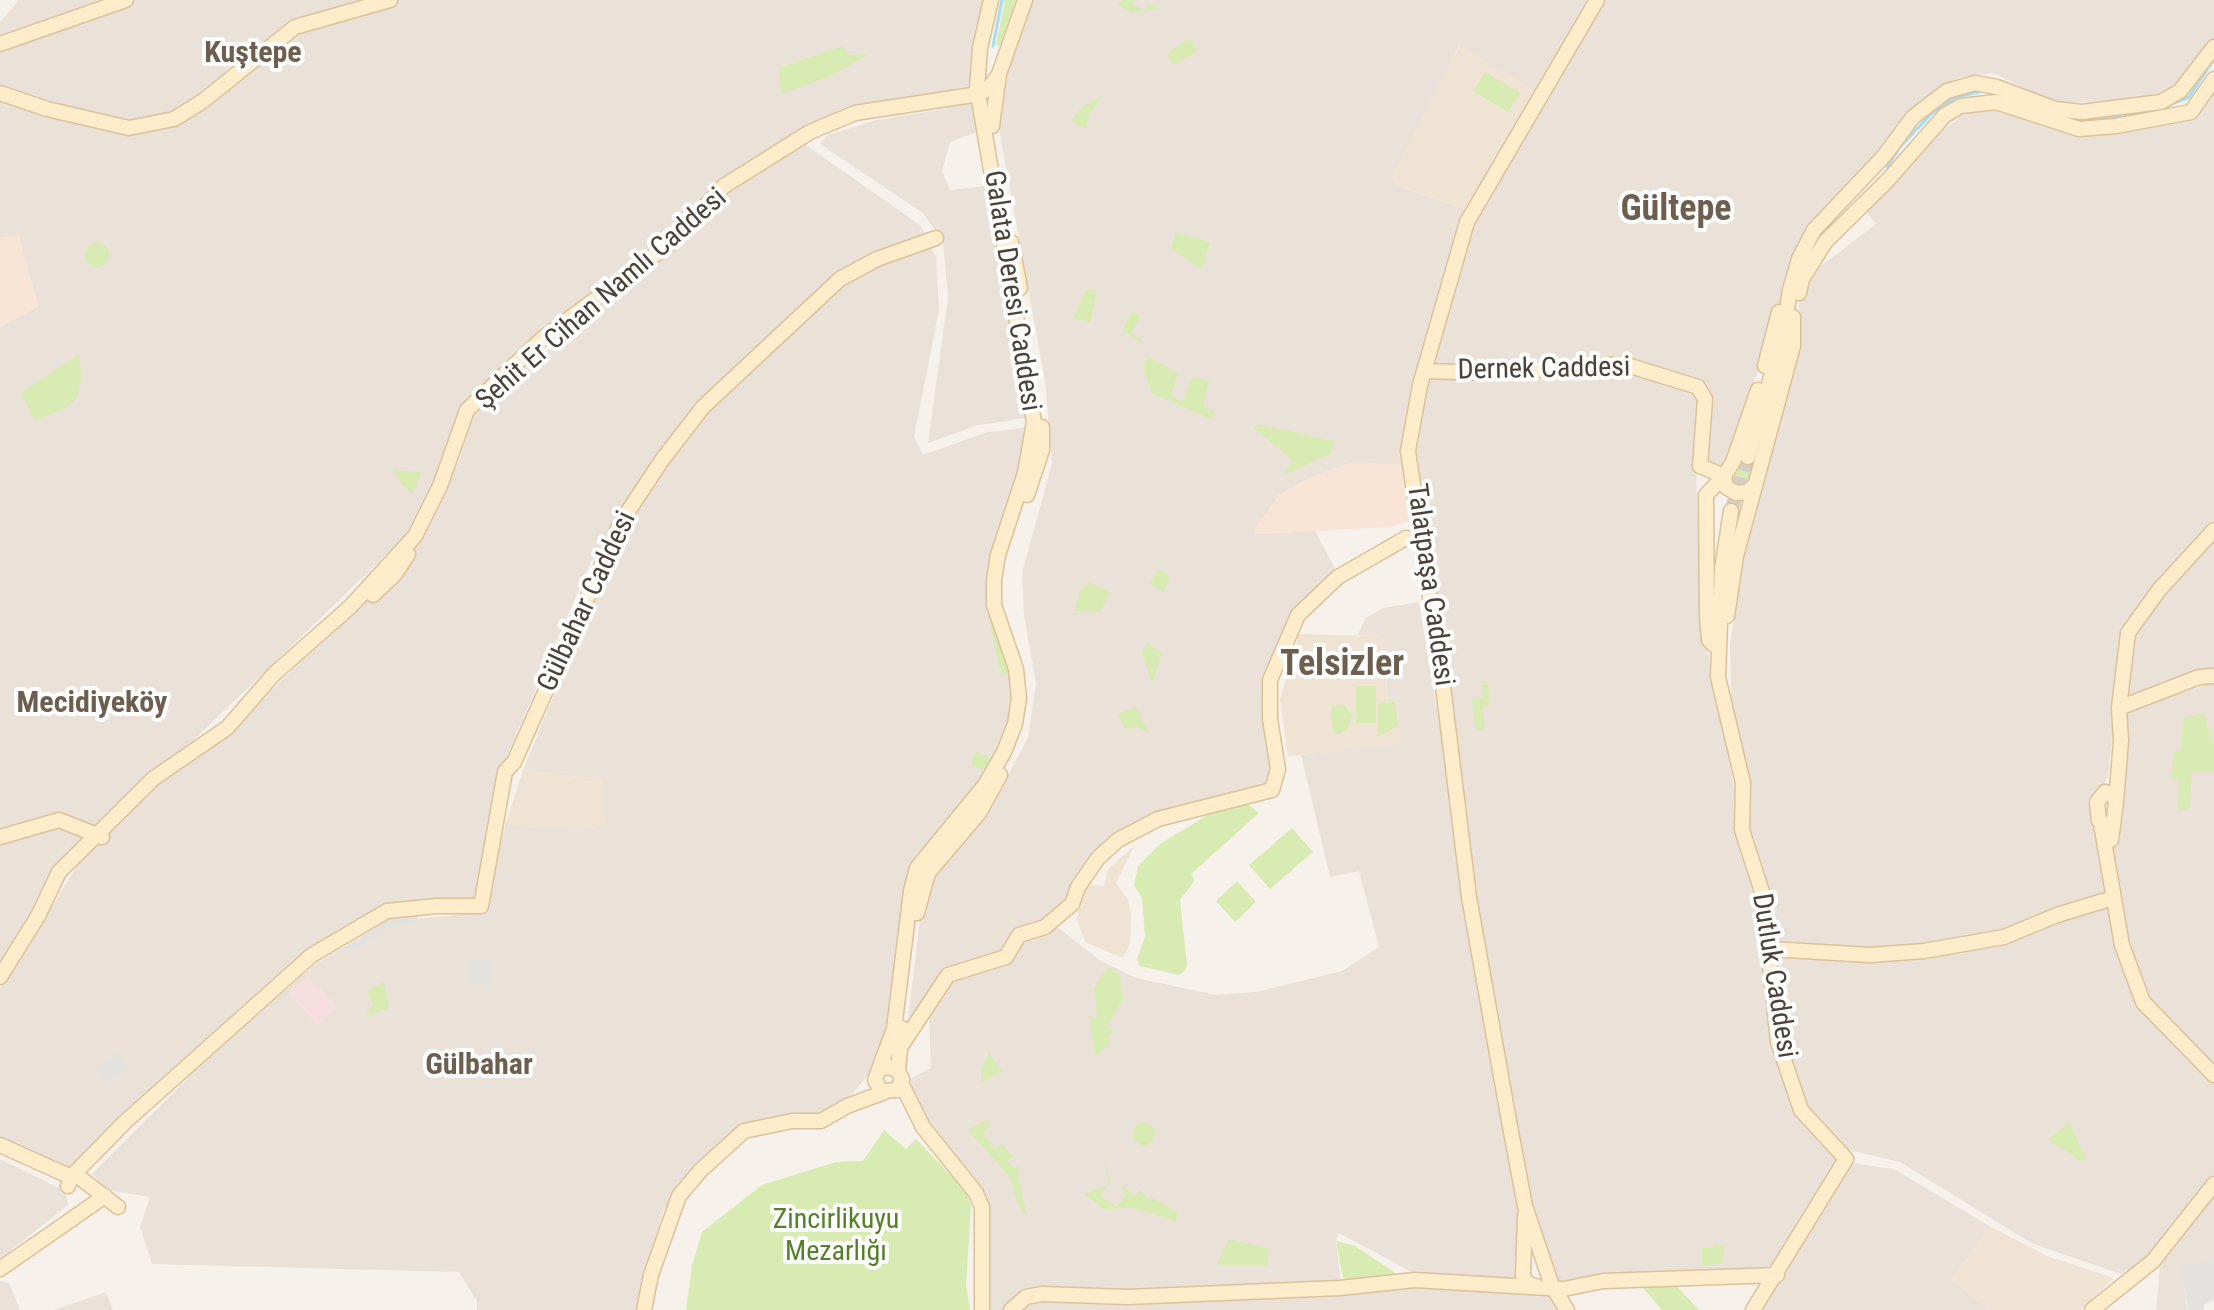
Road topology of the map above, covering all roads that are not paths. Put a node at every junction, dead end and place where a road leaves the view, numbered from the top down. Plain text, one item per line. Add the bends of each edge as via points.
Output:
1 (126, 0) edge
2 (390, 0) edge
3 (991, 0) edge
4 (1025, 0) edge
5 (1597, 0) edge
6 (0, 44) edge
7 (2214, 47) edge
8 (999, 74) junction
9 (2214, 79) edge
10 (0, 93) edge
11 (979, 94) junction
12 (2082, 112) junction
13 (2079, 129) junction
14 (936, 238) dead end
15 (1793, 317) junction
16 (1424, 371) junction
17 (1744, 459) junction
18 (1724, 476) junction
19 (1756, 480) junction
20 (2214, 530) edge
21 (1423, 541) junction
22 (1722, 631) junction
23 (1717, 649) junction
24 (2209, 677) edge
25 (1721, 683) junction
26 (2119, 708) junction
27 (100, 836) junction
28 (0, 837) edge
29 (2113, 898) junction
30 (1770, 949) junction
31 (907, 969) junction
32 (0, 977) edge
33 (0, 989) edge
34 (899, 1050) junction
35 (879, 1072) junction
36 (2214, 1075) edge
37 (893, 1085) junction
38 (847, 1106) junction
39 (0, 1145) edge
40 (0, 1153) edge
41 (73, 1180) junction
42 (2214, 1184) edge
43 (1525, 1206) junction
44 (87, 1207) junction
45 (1523, 1268) junction
46 (0, 1269) edge
47 (1547, 1269) junction
48 (1777, 1275) junction
49 (1536, 1286) junction
50 (1552, 1286) junction
51 (644, 1310) edge
52 (982, 1310) edge
53 (1011, 1310) edge
54 (1567, 1310) edge
55 (1753, 1310) edge
56 (2092, 1310) edge

1 - 6 main road
2 - 10 main road via 295,27 174,119 129,128
3 - 11 main road, Galata Deresi Caddesi via 976,75
4 - 8 main road, Galata Deresi Caddesi
5 - 16 main road, Talatpaşa Caddesi via 1467,222
7 - 12 main road via 2180,91 2161,102
8 - 11 main road
8 - 31 main road, Galata Deresi Caddesi via 991,119 1042,421 1042,450 1004,555 1001,578 1002,604 1022,669 1022,728 989,798 928,873
9 - 13 main road via 2191,112
11 - 27 main road, Şehit Er Cihan Namlı Caddesi via 855,113 810,132 724,186 671,243 543,338 467,410 440,486 407,545 351,606 274,674 227,728 154,778
11 - 31 main road, Galata Deresi Caddesi via 1034,422 1033,443 994,580 994,605 1016,669 1019,698 1010,738 985,785 917,868
12 - 13 main road via 2075,120
12 - 17 main road via 2055,109 1975,83 1947,91 1913,117 1814,230 1799,259 1783,335
13 - 15 main road via 1996,102 1961,106 1945,115 1826,241 1802,279
14 - 41 main road, Gülbahar Caddesi via 840,279 703,407 662,460 621,522 505,772 481,906 388,916 312,961
15 - 17 main road
15 - 19 main road via 1793,346
16 - 18 main road, Dernek Caddesi via 1624,364 1698,387 1705,399 1700,466
16 - 21 main road, Talatpaşa Caddesi via 1408,451
17 - 18 main road
17 - 19 main road
18 - 19 main road via 1726,487 1736,493 1747,492
18 - 23 main road, Dutluk Caddesi via 1706,495 1708,636
19 - 22 main road
20 - 26 main road via 2128,633
21 - 34 main road via 1406,538 1338,577 1298,615 1270,680 1278,769 1272,790 1158,819 1118,840 1098,858 1072,904 1045,927 1019,935 1006,957 948,975
21 - 43 main road, Talatpaşa Caddesi via 1469,897
22 - 23 main road, Dutluk Caddesi via 1734,511 1724,544
22 - 25 main road, Dutluk Caddesi
23 - 25 main road, Dutluk Caddesi
24 - 26 main road
25 - 30 main road, Dutluk Caddesi via 1743,783 1742,830 1763,895
26 - 29 main road via 2121,741 2110,797 2097,802 2106,825
27 - 28 main road via 59,820
27 - 32 main road, Şehit Er Cihan Namlı Caddesi via 59,872
27 - 33 main road, Şehit Er Cihan Namlı Caddesi via 64,878
29 - 30 main road via 2004,937 1924,951 1870,955
29 - 36 main road via 2122,945 2143,1002
30 - 48 main road, Dutluk Caddesi via 1778,1042 1801,1110 1846,1159
31 - 34 main road, Galata Deresi Caddesi
31 - 35 main road, Galata Deresi Caddesi
34 - 37 main road, Galata Deresi Caddesi
35 - 37 main road via 876,1084
35 - 37 main road via 890,1067
35 - 38 main road
37 - 38 main road
37 - 52 main road via 914,1122 976,1193 982,1207
38 - 51 main road via 821,1121 744,1131 700,1171 679,1196
39 - 41 main road
40 - 41 main road
41 - 44 main road
41 - 44 main road via 118,1207
42 - 56 main road via 2153,1261
43 - 45 main road, Talatpaşa Caddesi
43 - 47 main road, Talatpaşa Caddesi
44 - 46 main road
45 - 47 main road via 1538,1260
45 - 49 main road via 1524,1280
47 - 49 main road via 1546,1280
47 - 50 main road, Talatpaşa Caddesi
48 - 50 main road
48 - 55 main road
49 - 50 main road
49 - 53 main road via 1415,1280 1127,1297 1042,1294 1026,1297
50 - 54 main road, Talatpaşa Caddesi

